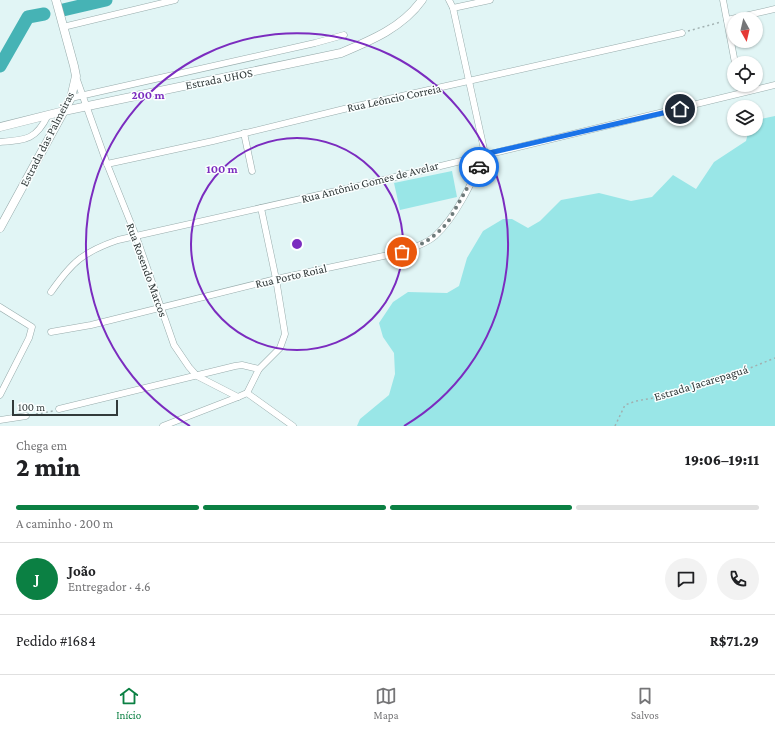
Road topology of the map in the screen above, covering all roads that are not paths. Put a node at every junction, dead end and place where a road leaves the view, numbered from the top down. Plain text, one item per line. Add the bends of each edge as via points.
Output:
1 (56, 0) edge
2 (175, 0) edge
3 (422, 0) edge
4 (449, 0) edge
5 (490, 0) edge
6 (723, 0) edge
7 (453, 8) junction
8 (775, 9) edge
9 (762, 12) edge
10 (727, 20) edge
11 (63, 27) junction
12 (682, 33) road end
13 (344, 35) dead end
14 (76, 76) junction
15 (468, 82) junction
16 (775, 85) edge
17 (740, 93) joint
18 (83, 96) junction
19 (70, 98) junction
20 (87, 106) junction
21 (64, 110) junction
22 (48, 115) junction
23 (0, 127) edge
24 (244, 133) junction
25 (0, 142) edge
26 (485, 154) junction
27 (107, 164) junction
28 (252, 171) dead end
29 (261, 208) junction
30 (0, 228) edge
31 (136, 236) junction
32 (276, 279) junction
33 (51, 292) dead end
34 (0, 308) edge
35 (161, 308) junction
36 (51, 332) dead end
37 (259, 369) junction
38 (197, 376) junction
39 (247, 393) junction
40 (0, 395) edge
41 (238, 397) junction
42 (59, 410) road end
43 (26, 416) road end
44 (0, 420) edge
45 (163, 426) edge
46 (293, 426) edge

1 - 11 street, Estrada das Palmeiras
2 - 11 street
3 - 20 street, Estrada UHOS via 414,11 397,25 373,40 341,53
4 - 7 street
5 - 7 street
6 - 10 street
7 - 15 street
8 - 9 street
11 - 14 street, Estrada das Palmeiras
12 - 15 street, Rua Leôncio Correia
13 - 18 street
14 - 18 street, Rua Rosendo Marcos
14 - 19 street, Estrada das Palmeiras
15 - 24 street, Rua Leôncio Correia
15 - 26 street
16 - 17 street, Rua Antônio Gomes de Avelar
17 - 26 street, Rua Antônio Gomes de Avelar
18 - 19 street
18 - 20 street, Rua Rosendo Marcos
19 - 21 street, Estrada das Palmeiras
20 - 21 street, Estrada UHOS
20 - 27 street, Rua Rosendo Marcos
21 - 22 street, Estrada UHOS
21 - 30 street, Estrada das Palmeiras
22 - 23 street, Estrada UHOS
22 - 25 street via 34,136 22,141
24 - 27 street, Rua Leôncio Correia
24 - 28 street
26 - 29 street, Rua Antônio Gomes de Avelar
26 - 32 street, Rua Porto Roial via 448,222 434,237 419,246 402,252
27 - 31 street, Rua Rosendo Marcos
29 - 31 street, Rua Antônio Gomes de Avelar
29 - 32 street
31 - 33 street, Rua Antônio Gomes de Avelar via 105,245 79,258
31 - 35 street, Rua Rosendo Marcos
32 - 35 street, Rua Porto Roial
32 - 37 street via 285,334 280,348
34 - 40 street via 32,327
35 - 36 street, Rua Porto Roial
35 - 38 street, Rua Rosendo Marcos via 174,346
37 - 38 street via 242,365
37 - 39 street
38 - 41 street, Rua Rosendo Marcos
38 - 42 street
39 - 41 street
39 - 46 street
41 - 45 street
43 - 44 street

